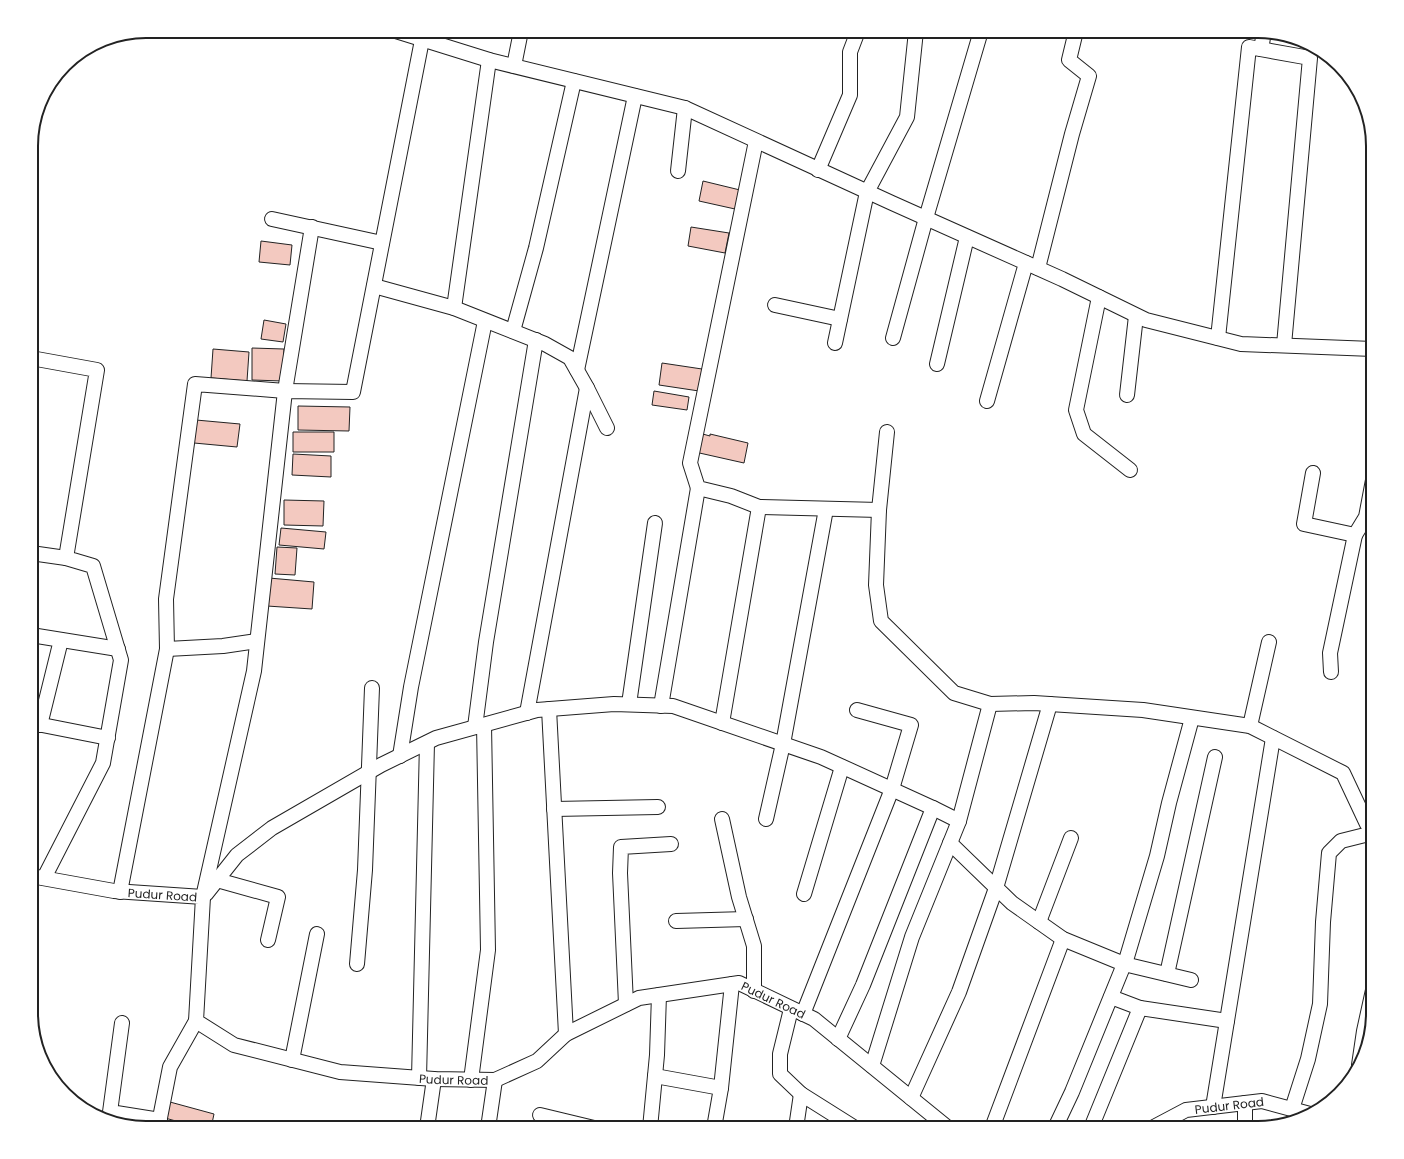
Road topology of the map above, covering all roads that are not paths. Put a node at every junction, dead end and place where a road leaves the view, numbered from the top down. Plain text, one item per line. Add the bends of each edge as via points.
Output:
1 (416, 38) edge
2 (520, 38) edge
3 (855, 38) edge
4 (915, 38) edge
5 (979, 38) edge
6 (1074, 38) edge
7 (1263, 38) edge
8 (422, 40) junction
9 (1260, 49) junction
10 (489, 60) junction
11 (514, 66) junction
12 (574, 81) junction
13 (634, 96) junction
14 (686, 108) junction
15 (756, 141) junction
16 (818, 170) junction
17 (678, 171) dead end
18 (867, 192) junction
19 (926, 218) junction
20 (272, 219) dead end
21 (312, 227) junction
22 (967, 237) junction
23 (382, 243) junction
24 (1032, 266) junction
25 (374, 286) junction
26 (1099, 297) junction
27 (775, 305) dead end
28 (454, 308) junction
29 (1136, 316) junction
30 (840, 319) junction
31 (486, 321) junction
32 (513, 331) junction
33 (893, 338) dead end
34 (1218, 338) junction
35 (536, 340) junction
36 (835, 343) dead end
37 (1284, 346) junction
38 (1366, 349) edge
39 (38, 359) edge
40 (937, 364) dead end
41 (577, 370) junction
42 (587, 388) junction
43 (285, 391) junction
44 (1127, 395) dead end
45 (987, 401) dead end
46 (607, 428) dead end
47 (887, 432) dead end
48 (1130, 470) dead end
49 (1313, 473) dead end
50 (698, 488) junction
51 (759, 507) junction
52 (826, 509) junction
53 (879, 510) junction
54 (1366, 517) edge
55 (655, 523) dead end
56 (1355, 536) junction
57 (38, 554) edge
58 (66, 558) junction
59 (38, 636) edge
60 (61, 640) junction
61 (257, 641) junction
62 (1269, 642) dead end
63 (118, 649) junction
64 (167, 649) junction
65 (1331, 672) dead end
66 (372, 688) dead end
67 (630, 704) junction
68 (990, 704) junction
69 (1050, 704) junction
70 (661, 706) junction
71 (548, 709) junction
72 (857, 710) dead end
73 (527, 713) junction
74 (38, 714) edge
75 (1192, 718) junction
76 (722, 723) junction
77 (38, 725) edge
78 (480, 726) junction
79 (1250, 726) junction
80 (108, 738) junction
81 (1273, 738) junction
82 (427, 743) junction
83 (783, 744) junction
84 (400, 756) junction
85 (1215, 757) dead end
86 (842, 767) junction
87 (370, 772) junction
88 (892, 789) junction
89 (658, 807) dead end
90 (933, 808) junction
91 (554, 809) junction
92 (722, 819) dead end
93 (766, 819) dead end
94 (959, 821) junction
95 (1366, 822) edge
96 (1366, 834) edge
97 (1071, 838) dead end
98 (950, 843) junction
99 (671, 844) dead end
100 (38, 877) edge
101 (217, 880) junction
102 (996, 888) junction
103 (120, 892) junction
104 (804, 894) dead end
105 (203, 897) junction
106 (746, 918) junction
107 (676, 921) dead end
108 (1039, 922) junction
109 (317, 934) dead end
110 (1063, 939) junction
111 (268, 940) dead end
112 (357, 964) dead end
113 (1124, 964) junction
114 (1167, 974) junction
115 (1191, 980) dead end
116 (732, 984) junction
117 (754, 991) junction
118 (659, 995) junction
119 (1111, 997) junction
120 (626, 1004) junction
121 (1140, 1008) junction
122 (797, 1011) junction
123 (196, 1021) junction
124 (1227, 1021) junction
125 (122, 1023) dead end
126 (566, 1034) junction
127 (838, 1039) junction
128 (292, 1060) junction
129 (872, 1066) junction
130 (655, 1076) junction
131 (419, 1078) junction
132 (434, 1079) junction
133 (471, 1080) junction
134 (494, 1080) junction
135 (721, 1088) junction
136 (801, 1094) junction
137 (911, 1098) junction
138 (1245, 1103) junction
139 (1213, 1106) junction
140 (1292, 1109) junction
141 (1302, 1112) edge
142 (540, 1114) dead end
143 (147, 1121) edge
144 (160, 1121) edge
145 (428, 1121) edge
146 (489, 1121) edge
147 (567, 1121) edge
148 (651, 1121) edge
149 (715, 1121) edge
150 (797, 1121) edge
151 (844, 1121) edge
152 (939, 1121) edge
153 (995, 1121) edge
154 (1058, 1121) edge
155 (1094, 1121) edge
156 (1165, 1121) edge
157 (1245, 1121) edge

1 - 8 street
2 - 11 street
3 - 16 street via 850,52 850,94
4 - 18 street via 907,117
5 - 19 street
6 - 24 street via 1069,60 1089,76
7 - 9 street
8 - 10 street
8 - 23 street
9 - 34 street via 1249,47
9 - 37 street via 1310,58
10 - 11 street
10 - 28 street
11 - 12 street
12 - 13 street
12 - 32 street via 536,248
13 - 14 street
13 - 41 street
14 - 15 street
14 - 17 street
15 - 16 street
15 - 50 street via 690,463
16 - 18 street
18 - 19 street
18 - 30 street
19 - 22 street
19 - 33 street
20 - 21 street
21 - 23 street
21 - 43 street
22 - 24 street
22 - 40 street
23 - 25 street
24 - 26 street
24 - 45 street
25 - 28 street
25 - 43 street via 353,392
26 - 29 street
26 - 48 street via 1076,410 1084,434
27 - 30 street
28 - 31 street
29 - 34 street
29 - 44 street
30 - 36 street
31 - 32 street
31 - 84 street via 411,687
32 - 35 street
34 - 37 street via 1241,344
35 - 41 street via 570,358
35 - 78 street via 486,642
37 - 38 street
39 - 58 street via 97,370
41 - 42 street
42 - 46 street
42 - 73 street
43 - 61 street
43 - 64 street via 195,384 166,599
47 - 53 street
49 - 56 street via 1304,524
50 - 51 street via 731,496
50 - 70 street
51 - 52 street
51 - 76 street
52 - 53 street
52 - 83 street
53 - 68 street via 876,585 882,621 954,693
54 - 56 street
55 - 67 street
56 - 65 street via 1330,653
57 - 58 street
58 - 63 street via 93,566
59 - 60 street
60 - 63 street
60 - 74 street
61 - 64 street
61 - 105 street via 254,672
62 - 79 street
63 - 80 street via 121,660
64 - 103 street
66 - 87 street
67 - 70 street
67 - 71 street
68 - 69 street
68 - 94 street
69 - 75 street via 1143,710
69 - 102 street
70 - 76 street via 673,706
71 - 73 street
71 - 91 street
72 - 88 street via 911,726
73 - 78 street
75 - 79 street
75 - 113 street via 1157,856
76 - 83 street
77 - 80 street
78 - 82 street via 436,738
78 - 133 street via 488,950
79 - 81 street
80 - 100 street via 103,763
81 - 95 street via 1343,773
81 - 124 street
82 - 84 street
82 - 131 street
83 - 86 street
83 - 93 street
84 - 87 street
85 - 114 street
86 - 88 street
86 - 104 street
87 - 101 street via 272,828 237,855
87 - 112 street
88 - 90 street
88 - 122 street
89 - 91 street
90 - 94 street
90 - 127 street via 863,985
91 - 126 street
92 - 106 street
94 - 98 street
96 - 140 street via 1341,841 1329,854 1320,1004 1308,1059
97 - 108 street
98 - 102 street
98 - 129 street via 912,937
99 - 120 street via 621,847
100 - 103 street, Pudur Road
101 - 105 street
101 - 111 street via 278,898
102 - 108 street
102 - 137 street via 959,992
103 - 105 street, Pudur Road
105 - 123 street, Pudur Road
106 - 107 street
106 - 117 street via 754,946
108 - 110 street
109 - 128 street
110 - 113 street
110 - 153 street
113 - 114 street
113 - 119 street
114 - 115 street
116 - 117 street, Pudur Road via 739,983
116 - 118 street, Pudur Road
116 - 135 street
117 - 122 street, Pudur Road
118 - 120 street, Pudur Road via 640,998
118 - 130 street
119 - 121 street
119 - 154 street
120 - 126 street, Pudur Road
121 - 124 street
121 - 155 street
122 - 127 street, Pudur Road via 814,1020
122 - 136 street via 780,1054 780,1074
123 - 128 street, Pudur Road via 234,1045
123 - 144 street via 170,1067
124 - 139 street
125 - 143 street via 110,1112
126 - 134 street, Pudur Road via 537,1061
127 - 129 street, Pudur Road
128 - 131 street, Pudur Road via 340,1072
129 - 137 street, Pudur Road
130 - 135 street
130 - 148 street
131 - 132 street, Pudur Road
132 - 133 street, Pudur Road
132 - 145 street
133 - 134 street, Pudur Road
134 - 146 street
135 - 149 street
136 - 150 street
136 - 151 street
137 - 152 street, Pudur Road
138 - 139 street, Pudur Road
138 - 140 street, Pudur Road via 1262,1101
138 - 157 street
139 - 156 street, Pudur Road via 1186,1110
140 - 141 street, Pudur Road
142 - 147 street

